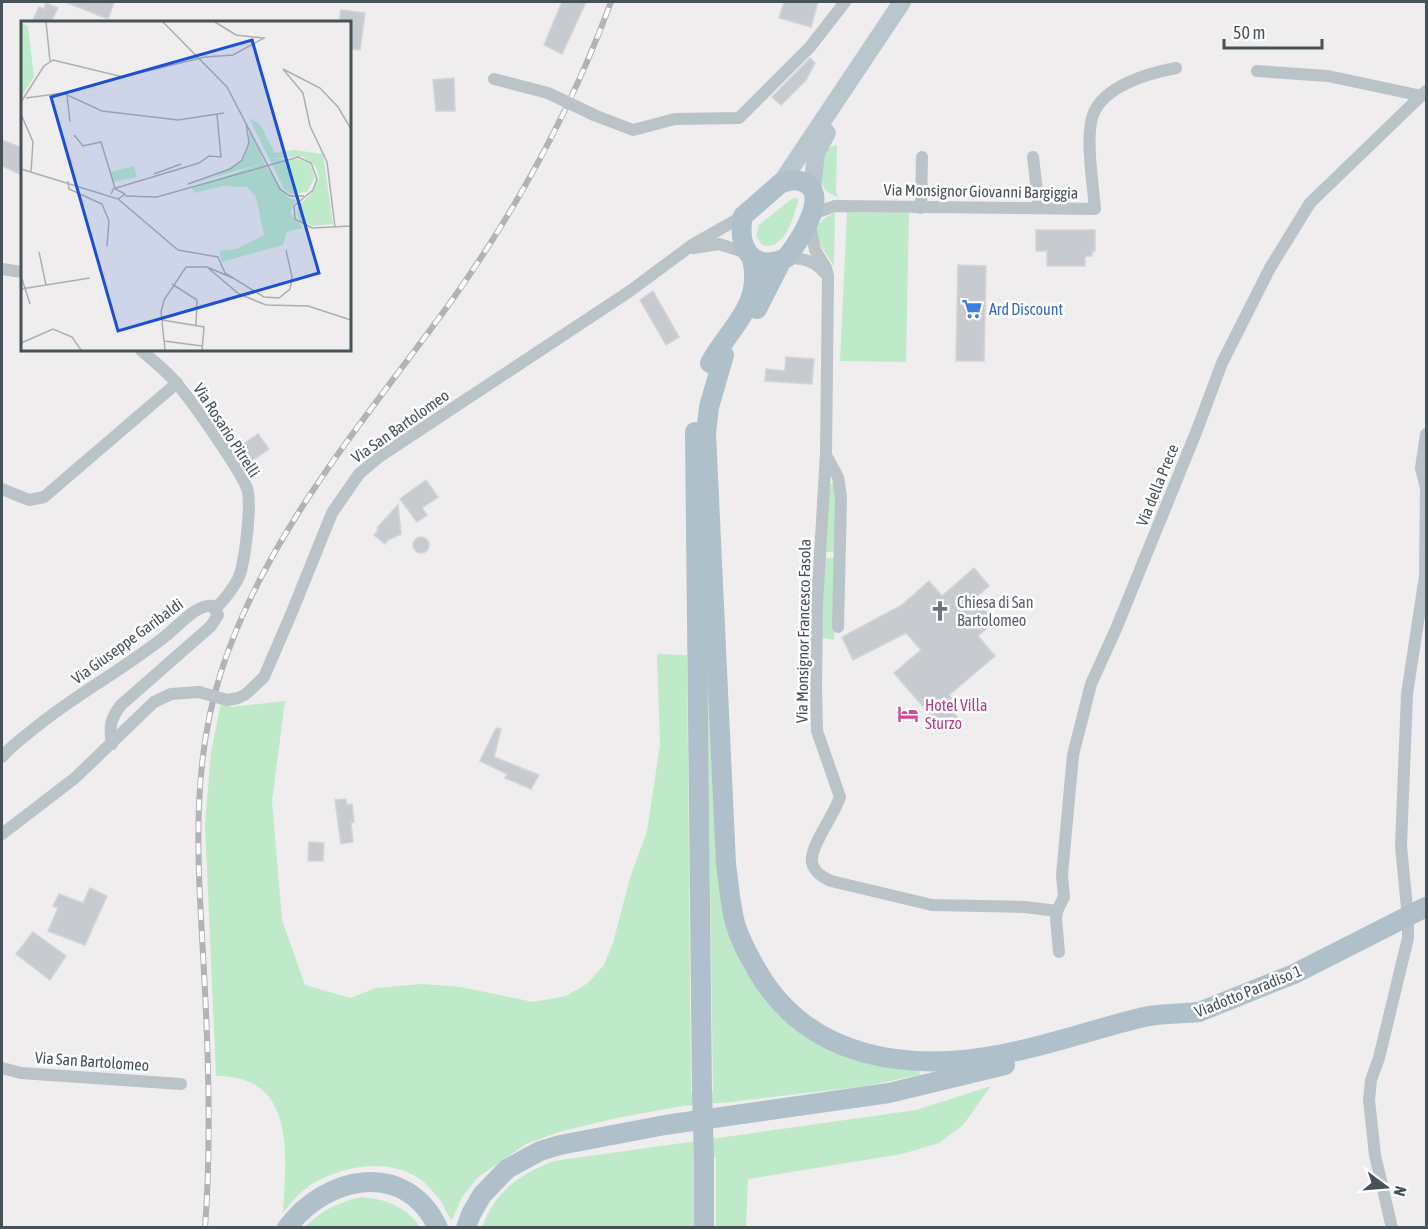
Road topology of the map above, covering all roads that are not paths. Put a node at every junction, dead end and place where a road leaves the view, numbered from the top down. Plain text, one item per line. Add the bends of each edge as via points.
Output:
1 (845, 2) edge
2 (902, 2) edge
3 (879, 37) junction
4 (1176, 68) dead end
5 (1257, 71) dead end
6 (494, 79) dead end
7 (1424, 93) edge
8 (922, 157) dead end
9 (1033, 157) dead end
10 (781, 183) junction
11 (813, 192) junction
12 (855, 206) junction
13 (921, 208) junction
14 (1039, 208) junction
15 (743, 216) junction
16 (811, 218) junction
17 (684, 252) junction
18 (750, 256) junction
19 (784, 259) junction
20 (2, 269) edge
21 (21, 272) edge
22 (828, 276) junction
23 (142, 351) edge
24 (724, 355) junction
25 (177, 383) junction
26 (702, 391) junction
27 (1426, 434) edge
28 (826, 454) junction
29 (2, 489) edge
30 (216, 608) junction
31 (838, 627) dead end
32 (112, 744) junction
33 (2, 757) edge
34 (2, 834) edge
35 (1426, 907) edge
36 (1057, 911) junction
37 (1059, 952) dead end
38 (1060, 1045) junction
39 (2, 1068) edge
40 (181, 1084) dead end
41 (287, 1227) edge
42 (438, 1227) edge
43 (466, 1227) edge
44 (704, 1227) edge
45 (1392, 1227) edge

1 - 6 street, bridge via 810,47 740,118 732,120 675,119 633,130 548,93
2 - 3 main road
3 - 10 main road
3 - 11 main road via 816,153
4 - 14 street, Via Monsignor Giovanni Bargiggia via 1152,72 1122,86 1098,105 1090,130 1095,209
5 - 7 street via 1328,76
7 - 36 street, Via della Prece via 1310,202 1270,268 1222,363 1091,684 1073,755 1062,875 1064,897
8 - 13 street
9 - 14 street
10 - 11 main road via 798,180
10 - 15 main road
11 - 12 street
11 - 16 main road
12 - 13 street, Via Monsignor Giovanni Bargiggia
12 - 16 street via 835,206
13 - 14 street, Via Monsignor Giovanni Bargiggia
15 - 17 street, Via San Bartolomeo
15 - 18 main road via 741,235
16 - 19 main road
16 - 22 street via 815,250
17 - 18 street via 710,244 730,246
17 - 32 street, Via San Bartolomeo, bridge via 359,474 332,513 264,677 246,694 227,700 199,693 171,694 146,707
18 - 19 main road via 767,262
18 - 26 main road via 755,278 752,297 711,361
19 - 22 street via 812,262
19 - 24 main road via 757,308
20 - 21 street
22 - 28 street, Via Monsignor Francesco Fasola
23 - 25 street, Via Rosario Pitrelli
24 - 26 main road
24 - 38 main road via 706,433 726,864 735,923 746,951 763,981 798,1018 831,1040 873,1056 935,1062
25 - 29 street via 44,497 29,500
25 - 30 street, Via Rosario Pitrelli via 248,492 243,564 229,594
26 - 44 main road, bridge via 694,442
27 - 45 street via 1421,468 1426,488 1425,576 1407,694 1401,846 1408,938 1369,1100 1375,1155
28 - 31 street via 838,477 841,497
28 - 36 street, Via Monsignor Francesco Fasola via 817,604 817,731 840,797 812,856 813,866 831,881 932,905
30 - 32 street via 218,615 211,626 112,716 108,726
30 - 33 street, Via Giuseppe Garibaldi via 207,606 196,611 148,650 44,720
32 - 34 street via 56,794
35 - 38 main road, Viadotto Paradiso 1, bridge via 1294,974 1199,1012 1147,1017
36 - 37 street, Via della Prece
38 - 43 main road via 889,1093 560,1144 507,1169 482,1195
39 - 40 street, Via San Bartolomeo via 21,1073
41 - 42 main road via 330,1190 374,1182 404,1191 418,1200

